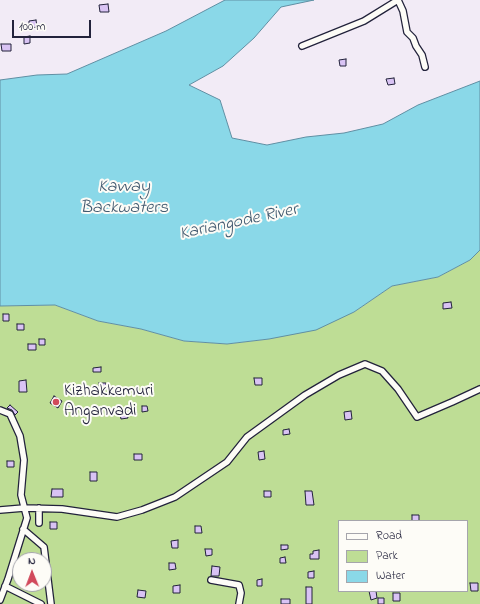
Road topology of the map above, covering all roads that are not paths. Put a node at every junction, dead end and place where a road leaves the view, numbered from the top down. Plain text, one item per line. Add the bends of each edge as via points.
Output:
1 (398, 0) edge
2 (302, 46) dead end
3 (426, 67) dead end
4 (480, 389) edge
5 (0, 410) edge
6 (24, 508) junction
7 (39, 508) junction
8 (0, 510) edge
9 (39, 522) dead end
10 (23, 529) junction
11 (211, 580) dead end
12 (6, 586) junction
13 (0, 600) edge
14 (41, 604) edge
15 (51, 604) edge
16 (239, 604) edge

1 - 2 street via 364,21
1 - 3 street via 407,32 413,38
4 - 7 street via 417,417 382,371 365,364 339,375 305,395 247,437 227,462 175,497 117,517
5 - 6 street via 10,414 20,436 24,460 21,495
6 - 7 street
6 - 8 street
6 - 10 street via 27,518
7 - 9 street
10 - 12 street
10 - 15 street via 44,547
11 - 16 street via 239,585
12 - 13 street
12 - 14 street

